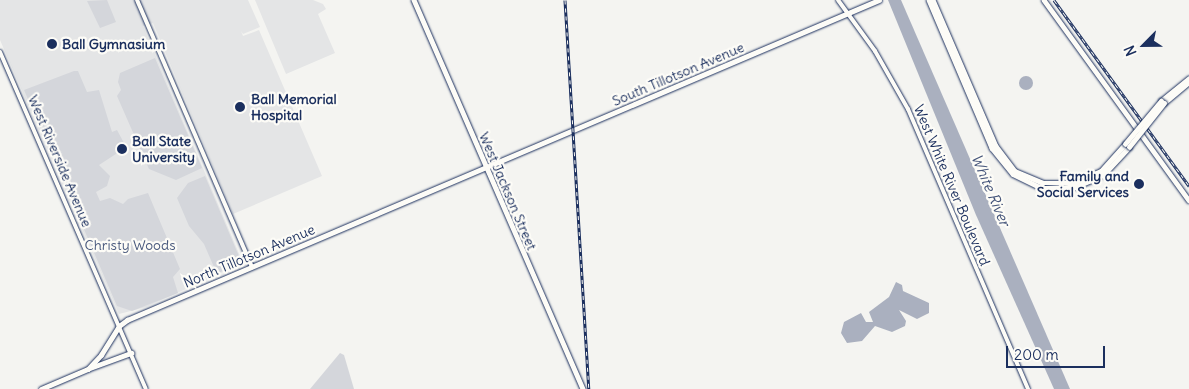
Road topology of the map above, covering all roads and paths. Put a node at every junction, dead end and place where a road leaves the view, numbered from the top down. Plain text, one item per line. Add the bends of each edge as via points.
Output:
1 (137, 0) edge
2 (414, 0) edge
3 (838, 0) edge
4 (879, 0) edge
5 (930, 0) edge
6 (1044, 0) edge
7 (849, 13) junction
8 (0, 52) edge
9 (1189, 78) edge
10 (1189, 82) edge
11 (1163, 102) junction
12 (486, 169) junction
13 (1189, 200) edge
14 (252, 267) junction
15 (119, 326) junction
16 (131, 353) junction
17 (88, 369) junction
18 (41, 389) edge
19 (146, 389) edge
20 (583, 389) edge
21 (1028, 389) edge

1 - 14 street
2 - 12 main road, West Jackson Street
3 - 7 street, West White River Boulevard
4 - 7 main road, South Tillotson Avenue
5 - 11 main road, bridge via 992,148 1013,174 1042,188 1075,187 1104,175
6 - 13 main road
7 - 12 main road, South Tillotson Avenue
7 - 21 street, West White River Boulevard via 908,109
8 - 15 street, West Riverside Avenue
9 - 11 main road
10 - 11 main road
12 - 14 main road, North Tillotson Avenue
12 - 20 main road, West Jackson Street
14 - 15 main road, North Tillotson Avenue
15 - 16 street, West Riverside Avenue
15 - 17 main road
16 - 17 main road
16 - 19 street, West Riverside Avenue
17 - 18 main road

